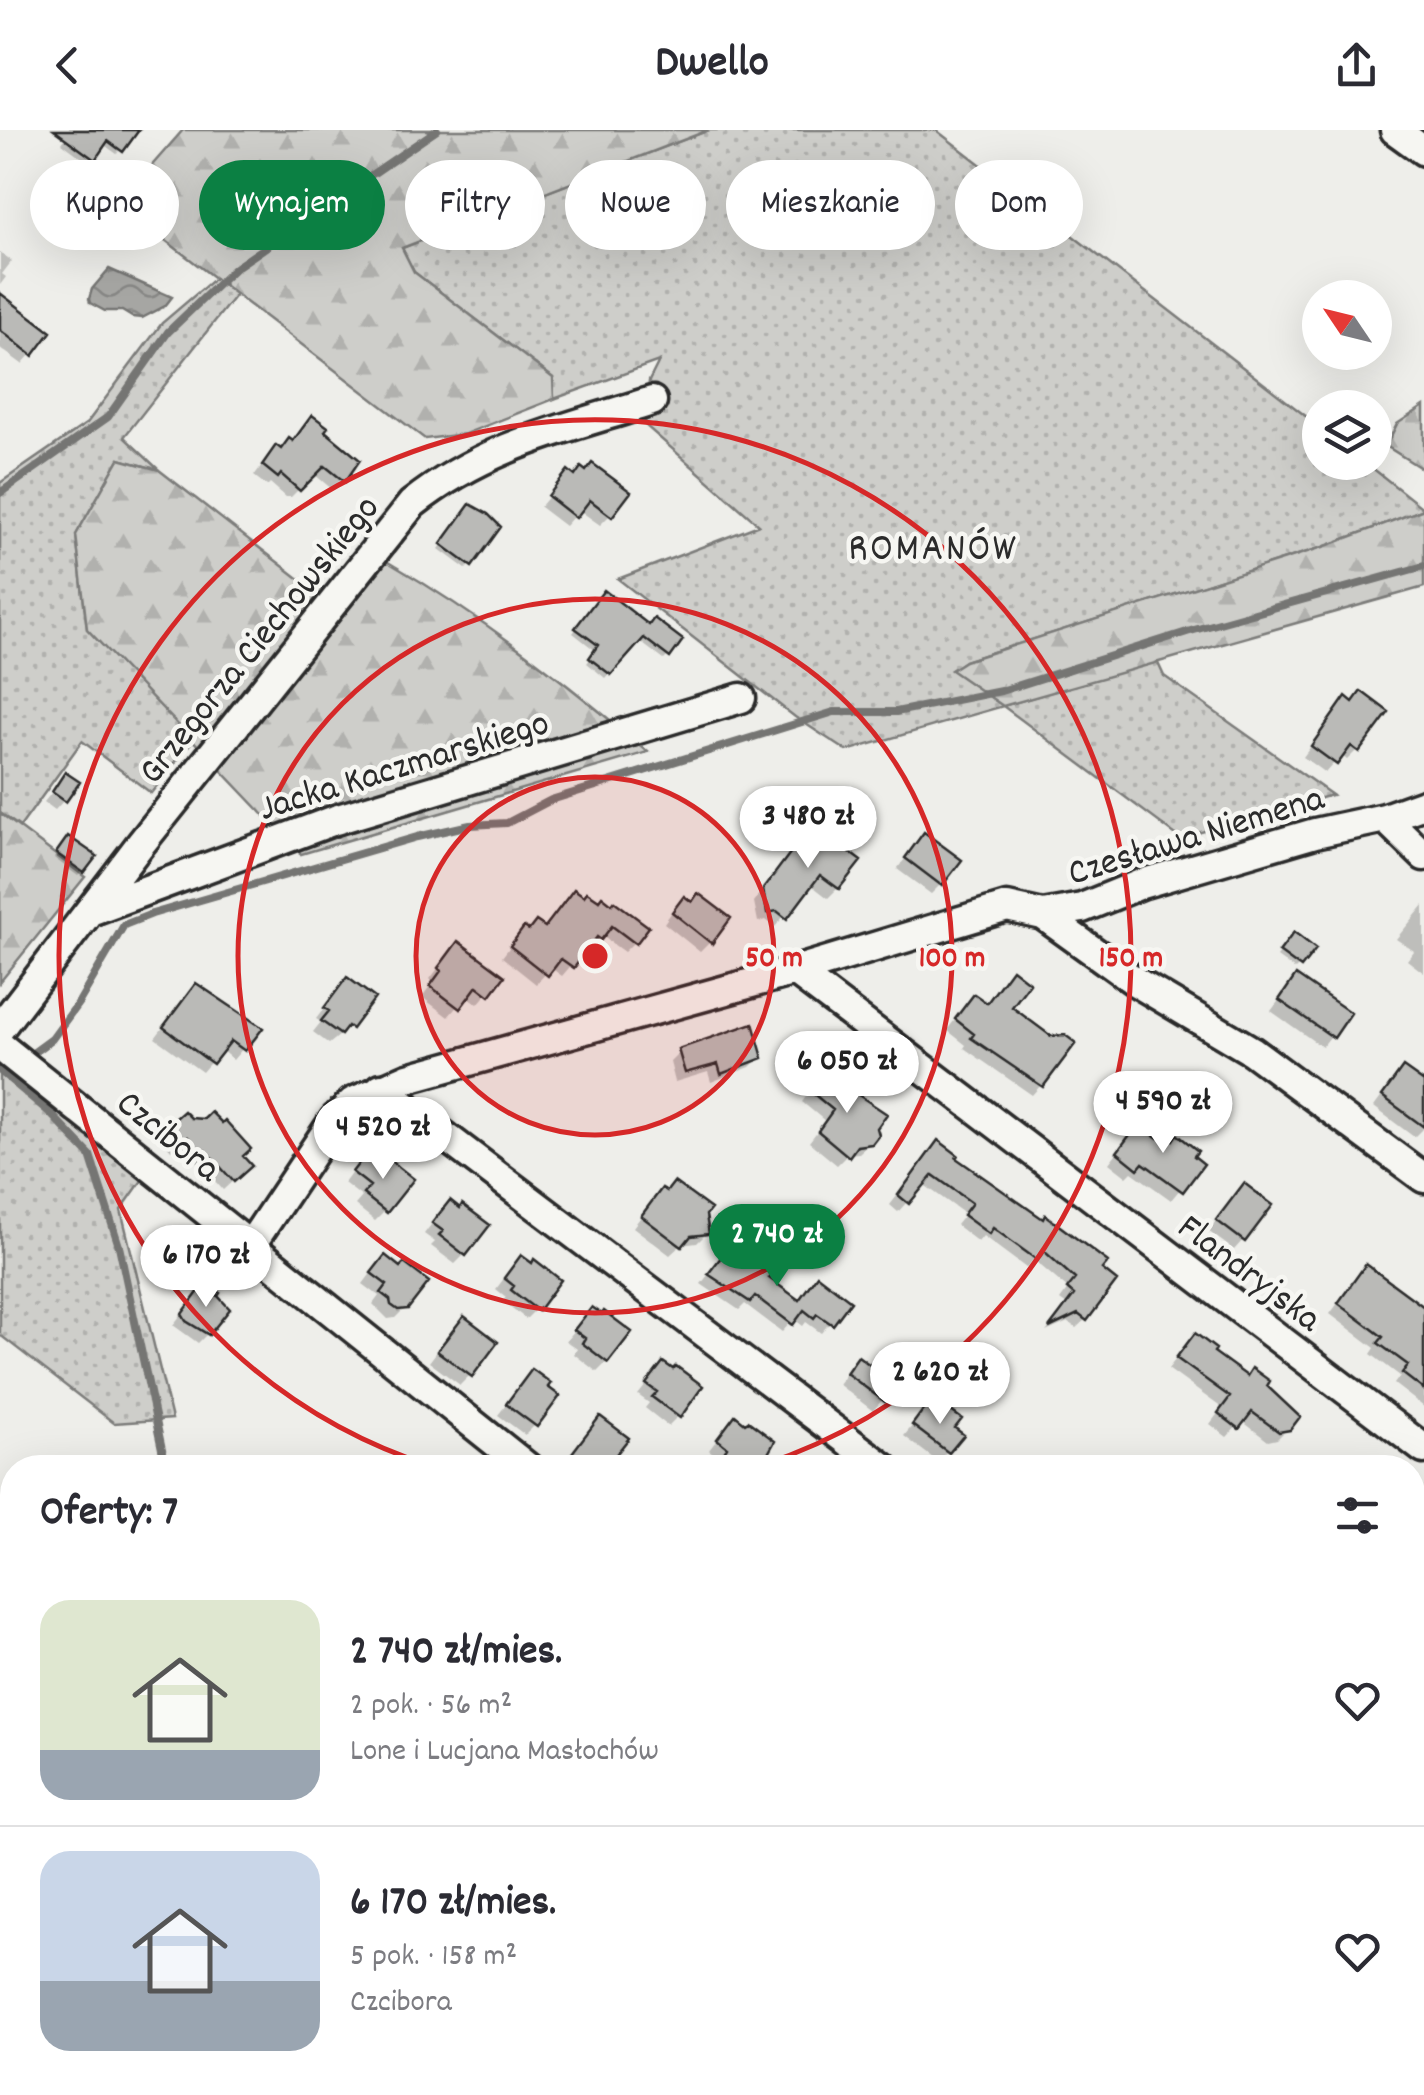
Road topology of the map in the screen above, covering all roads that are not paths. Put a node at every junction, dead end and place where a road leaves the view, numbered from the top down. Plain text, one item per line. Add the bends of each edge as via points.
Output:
1 (1395, 130) edge
2 (1424, 151) edge
3 (652, 401) dead end
4 (742, 698) dead end
5 (1424, 804) edge
6 (1385, 818) junction
7 (1424, 856) edge
8 (91, 911) junction
9 (1043, 915) junction
10 (794, 971) junction
11 (0, 1028) edge
12 (0, 1046) edge
13 (381, 1088) junction
14 (1424, 1178) edge
15 (250, 1246) junction
16 (1424, 1449) edge
17 (512, 1455) edge
18 (867, 1455) edge

1 - 2 street
3 - 8 street, Grzegorza Ciechowskiego via 495,451 412,504
4 - 8 street, Jacka Kaczmarskiego via 335,820
5 - 6 street, Czesława Niemena
6 - 7 street
6 - 9 street, Czesława Niemena
8 - 11 street, Grzegorza Ciechowskiego
9 - 10 street, Czesława Niemena via 1007,906
9 - 14 street via 1136,982 1252,1050
10 - 13 street, Czesława Niemena
10 - 16 street, Flandryjska
12 - 15 street, Czcibora
13 - 15 street, Czesława Niemena via 335,1119
13 - 18 street
15 - 17 street, Czcibora

